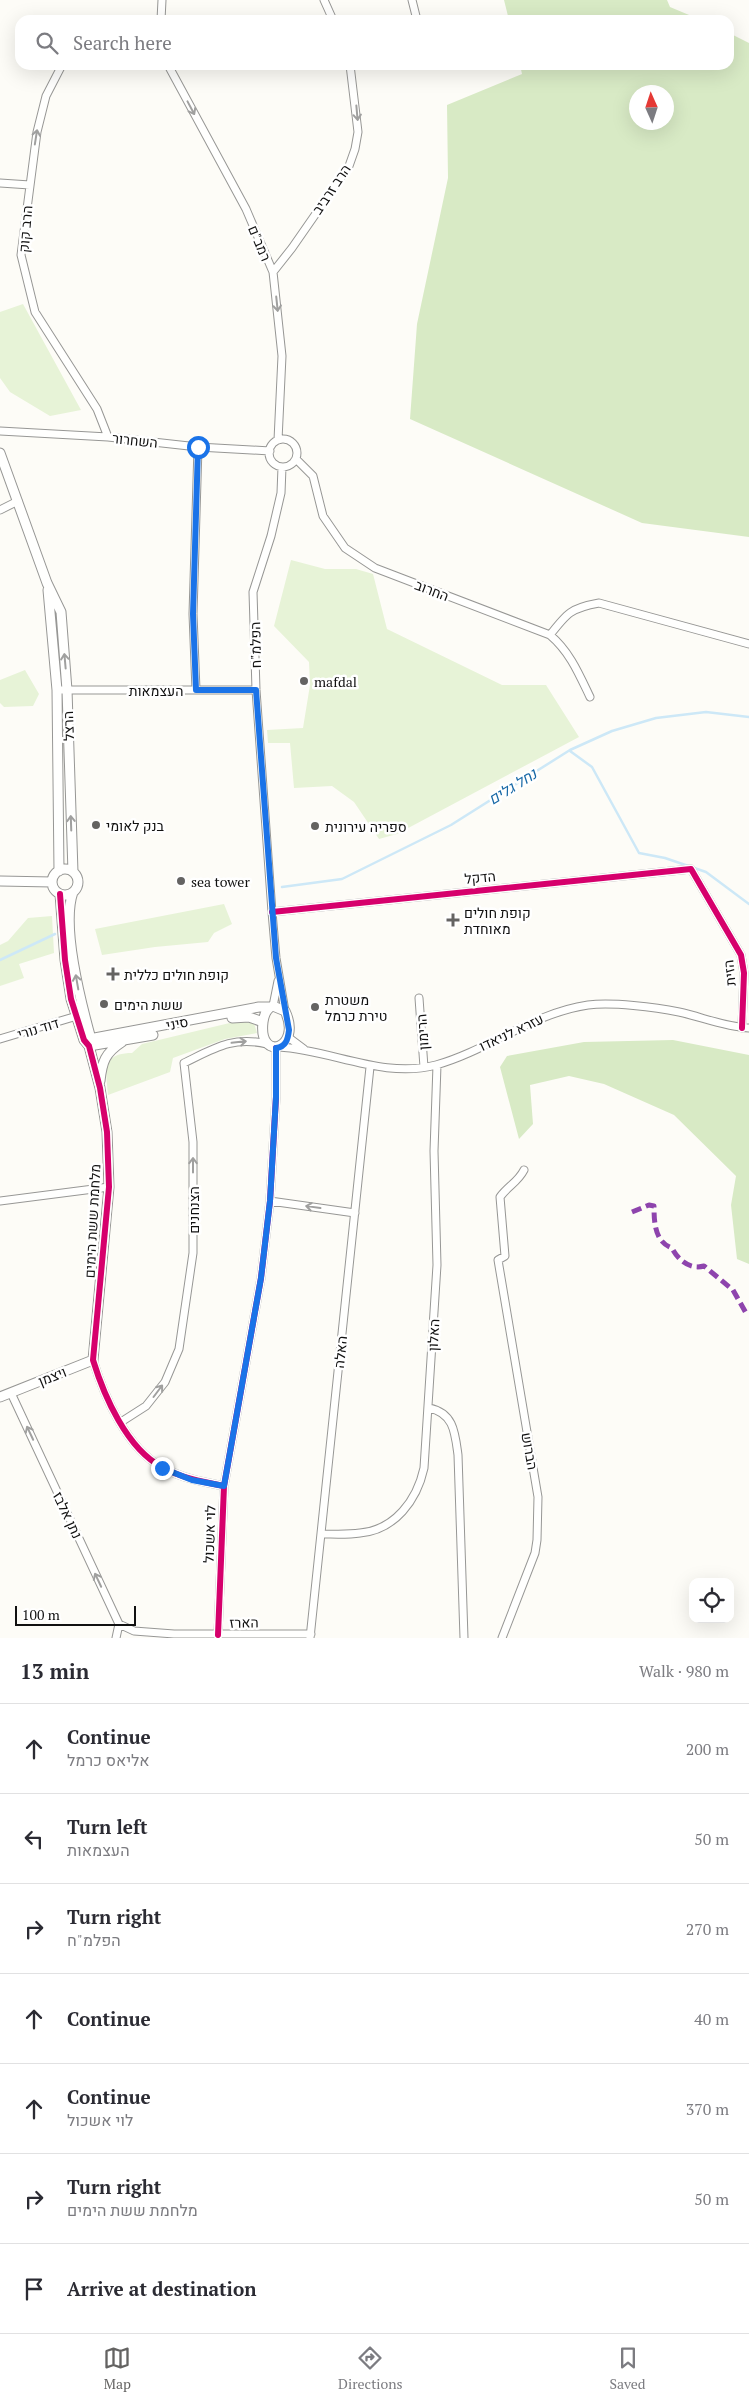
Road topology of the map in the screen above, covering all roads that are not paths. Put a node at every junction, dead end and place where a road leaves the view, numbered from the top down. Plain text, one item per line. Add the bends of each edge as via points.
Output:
1 (162, 0) edge
2 (324, 0) edge
3 (412, 0) edge
4 (161, 15) edge
5 (330, 15) edge
6 (416, 15) edge
7 (60, 70) edge
8 (171, 70) edge
9 (351, 70) edge
10 (0, 183) edge
11 (30, 185) junction
12 (272, 272) junction
13 (0, 431) edge
14 (108, 437) junction
15 (278, 440) junction
16 (198, 447) junction
17 (270, 451) junction
18 (0, 453) edge
19 (296, 459) junction
20 (282, 468) junction
21 (18, 501) junction
22 (0, 510) edge
23 (47, 583) junction
24 (550, 635) junction
25 (749, 644) edge
26 (57, 690) junction
27 (67, 690) junction
28 (196, 690) junction
29 (256, 690) junction
30 (590, 697) dead end
31 (691, 869) joint
32 (59, 871) junction
33 (73, 872) junction
34 (0, 881) edge
35 (52, 882) junction
36 (73, 892) junction
37 (60, 894) junction
38 (272, 912) junction
39 (278, 976) junction
40 (419, 998) dead end
41 (272, 1006) junction
42 (285, 1012) junction
43 (77, 1016) junction
44 (263, 1022) junction
45 (746, 1028) edge
46 (288, 1037) junction
47 (0, 1039) edge
48 (126, 1040) junction
49 (88, 1042) junction
50 (274, 1046) junction
51 (304, 1049) junction
52 (436, 1065) junction
53 (370, 1067) junction
54 (424, 1067) junction
55 (100, 1088) junction
56 (524, 1170) dead end
57 (109, 1187) junction
58 (270, 1201) junction
59 (0, 1202) edge
60 (355, 1213) junction
61 (93, 1360) junction
62 (11, 1393) junction
63 (0, 1397) edge
64 (429, 1408) junction
65 (121, 1422) junction
66 (224, 1486) junction
67 (320, 1534) junction
68 (119, 1624) junction
69 (218, 1634) junction
70 (311, 1636) edge
71 (116, 1638) edge
72 (464, 1638) edge
73 (502, 1638) edge

1 - 4 street
2 - 5 street
3 - 6 street
11 -> 7 street, הרב קוק via 37,132 44,105
8 -> 12 street, רמב"ם via 246,209
9 -> 12 street, הרב זרביב via 358,132 349,166
10 - 11 street
11 - 14 street, הרב קוק via 21,255 35,312 97,409
12 -> 15 street, רמב"ם via 282,356
13 - 14 street, השחרור
14 - 16 street, השחרור
15 - 17 street
15 - 19 street via 293,444
16 - 17 street, השחרור
16 - 28 street via 193,614
17 - 20 street via 271,460
18 - 21 street, הרצל
19 - 20 street via 290,466
19 - 24 street, החרוב via 313,476 324,516 344,548 375,568
20 - 29 street, הפלמ"ח via 281,492 272,536 253,592
21 - 22 street
21 - 23 street, הרצל
23 - 26 street, הרצל
27 -> 23 street, הרצל via 61,612
24 - 25 street via 578,606 599,603
24 - 30 street, החרוב via 562,645 575,665
26 - 27 street, העצמאות
26 - 32 street, הרצל
27 - 28 street, העצמאות
33 -> 27 street, הרצל
28 - 29 street, העצמאות
29 - 38 street, הפלמ"ח
31 - 38 street, הדקל
31 - 45 street, הזית via 741,955
32 - 33 street
32 - 35 street
33 - 36 street via 78,882
34 - 35 street
35 - 37 street
36 - 37 street
49 -> 36 street, מלחמת ששת הימים via 73,962 70,907
37 - 43 street, מלחמת ששת הימים via 67,978
38 - 39 street, הפלמ"ח
39 - 41 street, הפלמ"ח
39 - 42 street, הפלמ"ח
40 - 54 street, הרימון
41 - 42 street
41 - 44 street
41 - 49 street, סיני
42 - 46 street
43 - 47 street, דוד נורי
43 - 49 street, מלחמת ששת הימים
44 - 48 street, סיני via 240,1017
44 - 50 street via 264,1035
45 - 52 street, עזרא לניאדו via 677,1012 589,1005 542,1016 499,1039
46 - 50 street via 286,1042
46 - 51 street, עזרא לניאדו
48 - 49 street, סיני
48 - 55 street via 103,1059
49 - 55 street, מלחמת ששת הימים
50 - 51 street, עזרא לניאדו
50 - 58 street, לוי אשכול via 276,1097
65 -> 50 street, הצנחנים via 146,1406 165,1382 179,1348 193,1253 193,1142 184,1063 226,1043 251,1040
51 - 53 street, עזרא לניאדו
52 - 54 street, עזרא לניאדו
52 - 64 street, האלון via 437,1265
53 - 54 street, עזרא לניאדו
53 - 60 street, האלה
55 - 57 street, מלחמת ששת הימים via 107,1132
56 - 73 street, הברוש via 519,1180 500,1197 505,1256 498,1260 538,1497 538,1540
57 - 59 street
57 - 61 street, מלחמת ששת הימים
60 -> 58 street
58 - 66 street, לוי אשכול via 261,1278
60 - 67 street, האלה
61 - 62 street, ויצמן
61 - 65 street, מלחמת ששת הימים
62 - 63 street, ויצמן
68 -> 62 street, נתן אלבז
64 - 67 street, האלון via 421,1483 407,1507 378,1529 361,1533
64 - 72 street via 449,1418 455,1427
65 - 66 street, מלחמת ששת הימים via 134,1445 162,1468 192,1480
66 - 69 street, לוי אשכול
67 - 70 street, האלה
68 - 69 street, הארז via 134,1631
68 - 71 street
69 - 70 street, הארז

